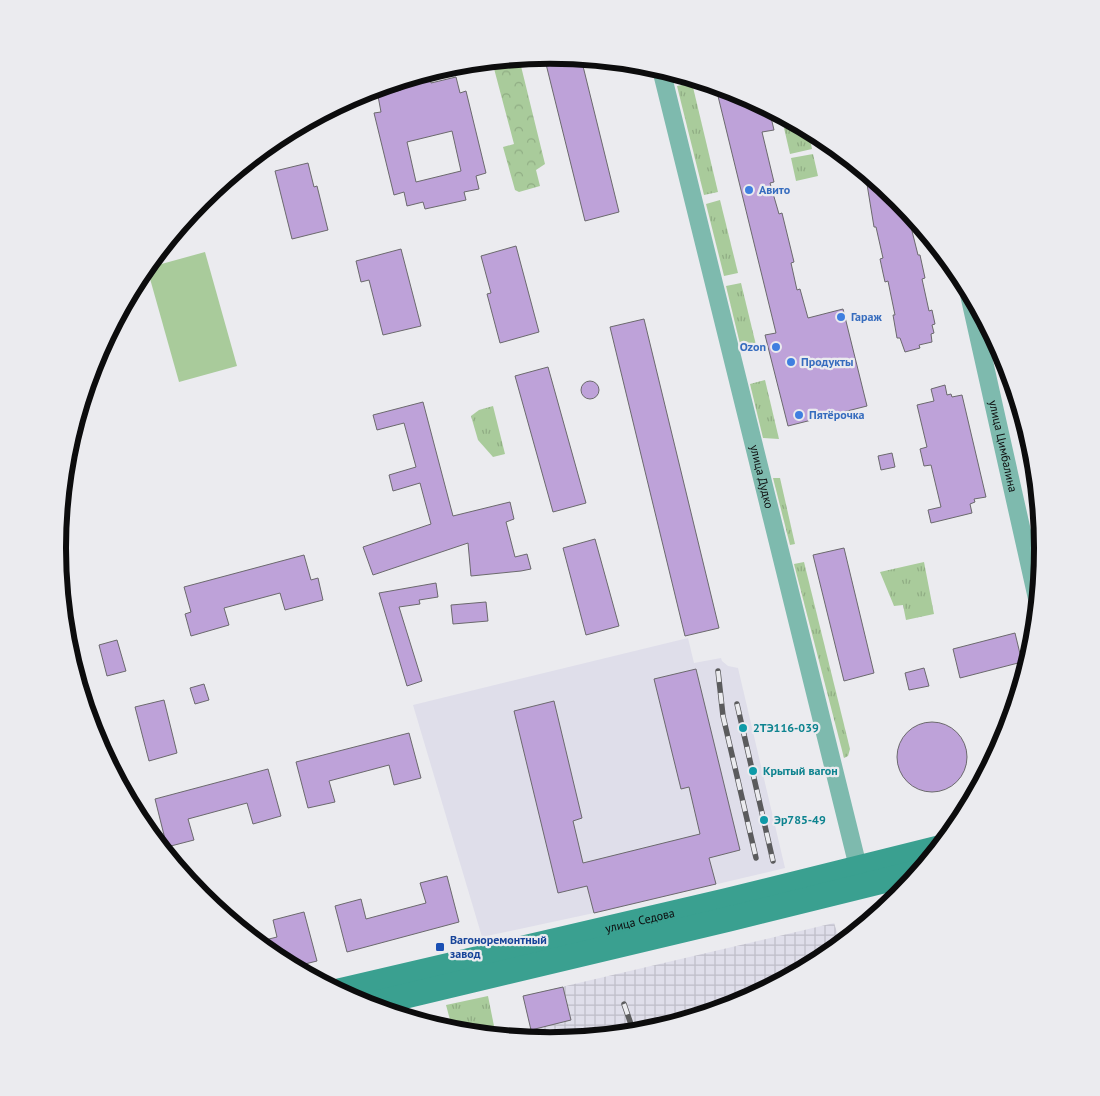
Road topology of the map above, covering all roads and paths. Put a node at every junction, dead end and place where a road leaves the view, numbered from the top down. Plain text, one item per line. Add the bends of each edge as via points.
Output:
1 (663, 77) edge
2 (973, 314) edge
3 (1033, 580) edge
4 (926, 853) edge
5 (909, 873) edge
6 (860, 876) junction
7 (350, 988) edge
8 (381, 1002) edge

1 - 6 street, улица Дудко
2 - 3 street, улица Цимбалина
4 - 6 main road, улица Седова
5 - 6 main road, улица Седова
6 - 7 main road, улица Седова via 726,901
6 - 8 main road, улица Седова via 729,919

